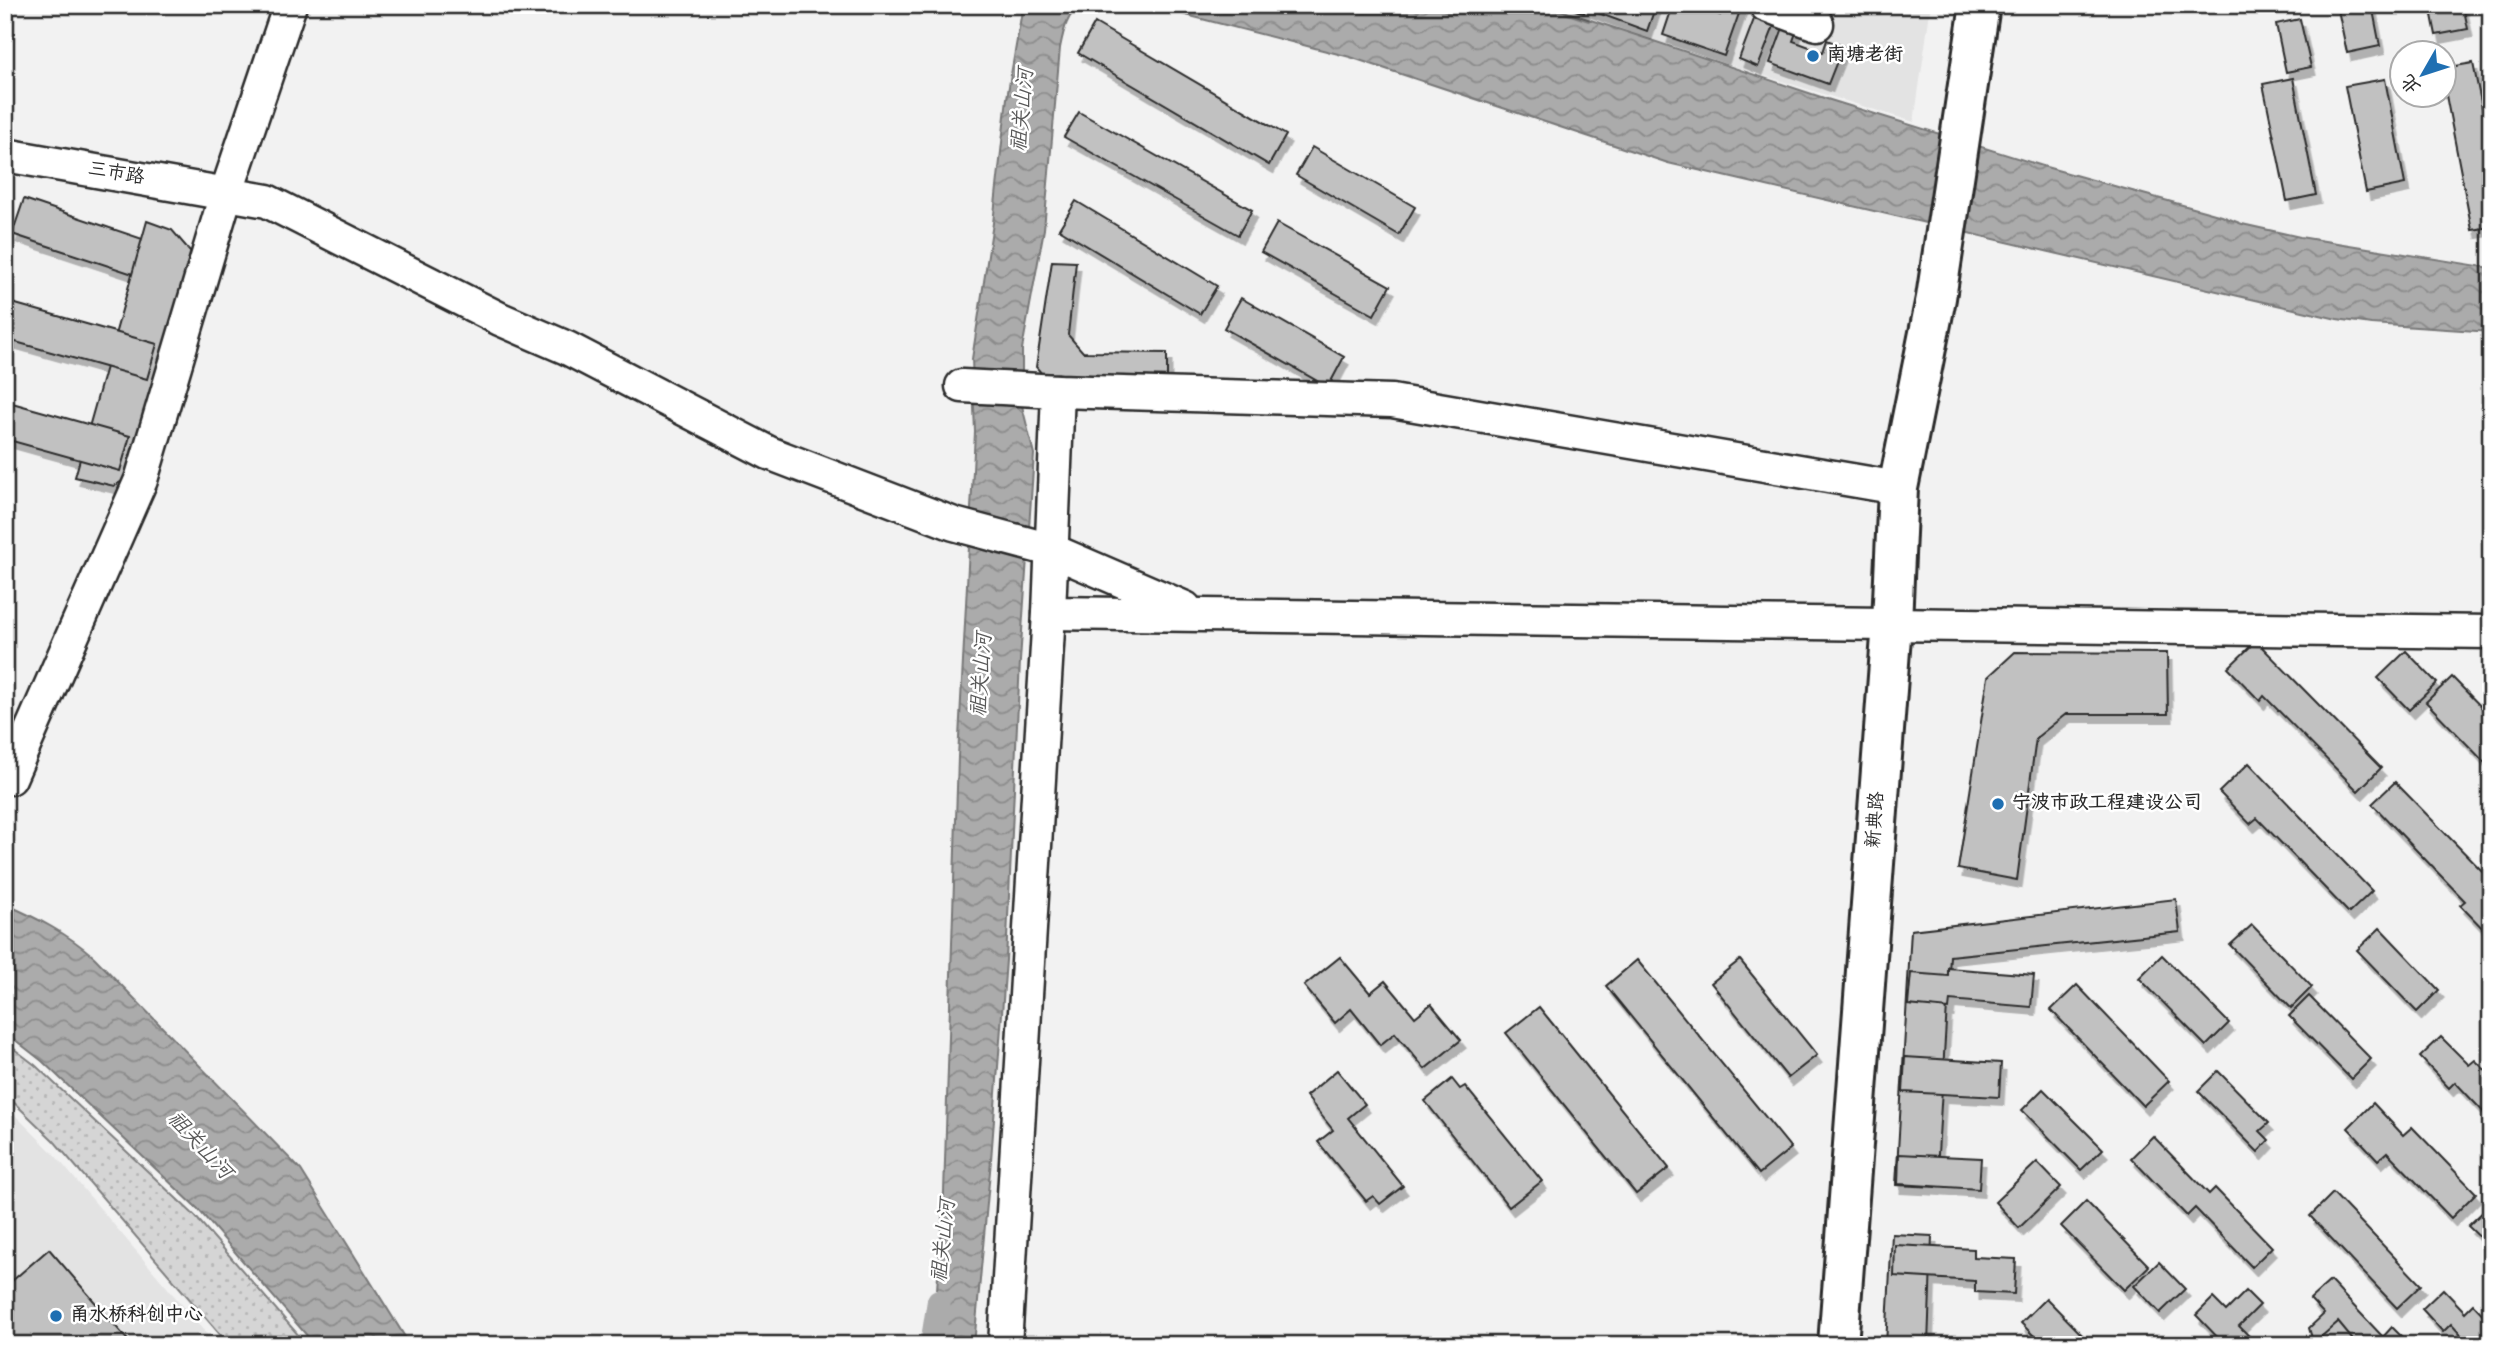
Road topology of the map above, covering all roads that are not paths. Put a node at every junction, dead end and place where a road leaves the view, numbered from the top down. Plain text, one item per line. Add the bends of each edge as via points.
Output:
1 (290, 5) edge
2 (1766, 5) edge
3 (1980, 6) edge
4 (1818, 24) dead end
5 (5, 155) edge
6 (226, 194) junction
7 (962, 386) dead end
8 (1045, 391) junction
9 (1898, 488) junction
10 (1043, 548) junction
11 (1049, 612) junction
12 (1198, 614) junction
13 (1892, 623) junction
14 (2491, 632) edge
15 (10, 778) dead end
16 (1005, 1345) edge
17 (1838, 1345) edge

1 - 6 street
2 - 4 street
3 - 9 main road, 新典路 via 1937,299
5 - 6 street, 三市路
6 - 10 street, 三市路 via 267,201 769,453 958,525
6 - 15 street via 141,480
7 - 8 street
8 - 9 street via 1392,401
8 - 10 street
9 - 13 main road, 新典路
10 - 11 street
10 - 12 street, 三市路
11 - 12 street
11 - 16 street
12 - 13 street
13 - 14 street
13 - 17 main road, 新典路

